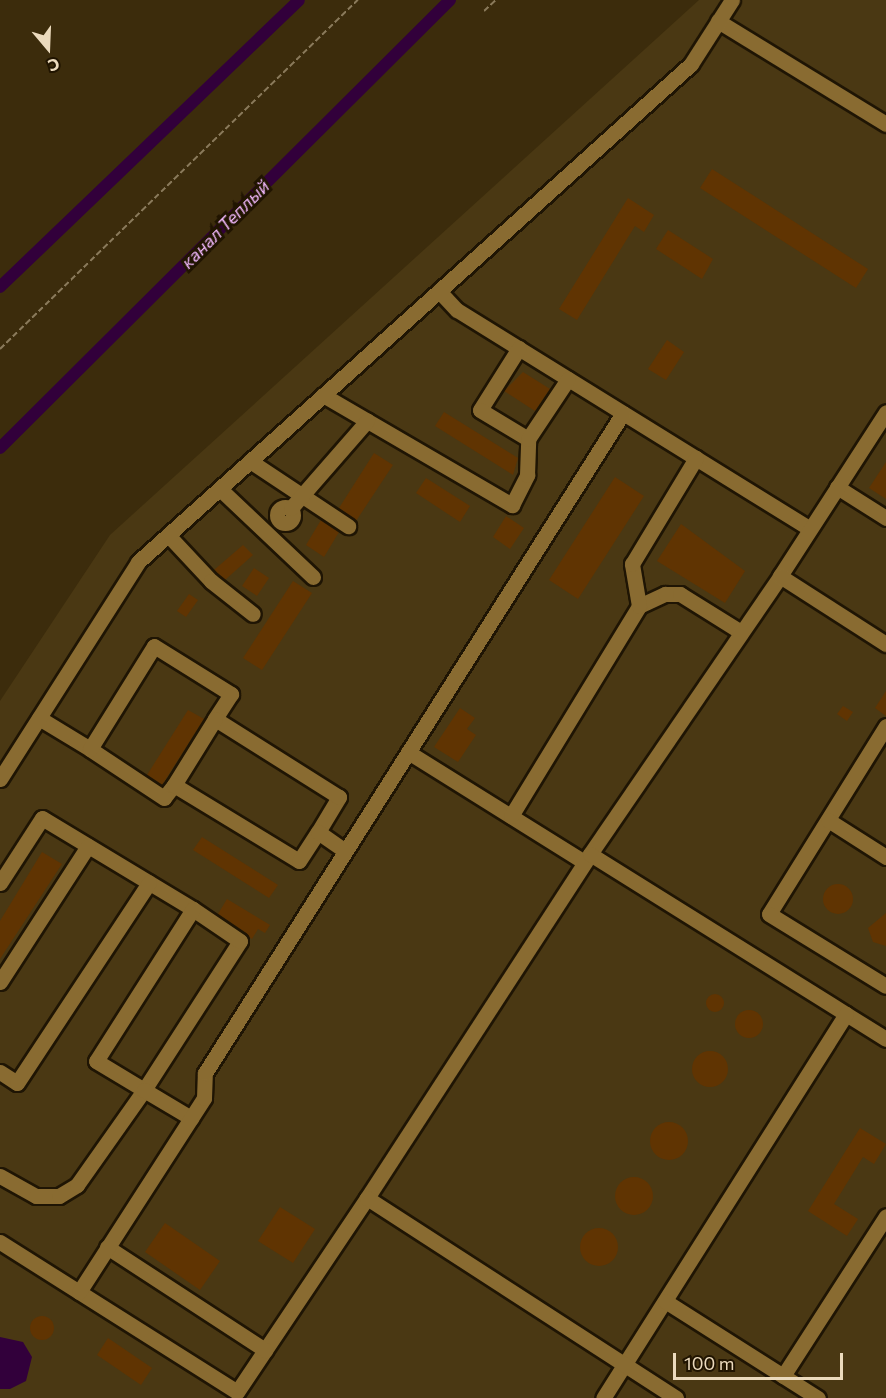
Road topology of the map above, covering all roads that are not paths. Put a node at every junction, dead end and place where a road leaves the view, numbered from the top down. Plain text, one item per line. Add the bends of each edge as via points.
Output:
1 (732, 0) edge
2 (718, 21) junction
3 (886, 124) edge
4 (439, 291) junction
5 (519, 348) junction
6 (568, 379) junction
7 (323, 395) junction
8 (623, 412) junction
9 (886, 412) edge
10 (367, 421) junction
11 (528, 439) junction
12 (696, 458) junction
13 (250, 461) junction
14 (837, 487) junction
15 (220, 489) junction
16 (302, 496) junction
17 (291, 508) dead end
18 (886, 518) edge
19 (348, 526) dead end
20 (810, 529) junction
21 (168, 535) junction
22 (780, 576) junction
23 (313, 577) dead end
24 (639, 606) junction
25 (254, 614) dead end
26 (741, 632) junction
27 (886, 644) edge
28 (39, 718) junction
29 (215, 719) junction
30 (886, 726) edge
31 (90, 749) junction
32 (408, 752) junction
33 (0, 780) edge
34 (174, 785) junction
35 (511, 816) junction
36 (828, 820) junction
37 (318, 832) junction
38 (88, 846) junction
39 (345, 851) junction
40 (886, 857) edge
41 (587, 858) junction
42 (0, 883) edge
43 (150, 883) junction
44 (193, 909) junction
45 (0, 982) edge
46 (886, 987) edge
47 (846, 1014) junction
48 (886, 1039) edge
49 (0, 1072) edge
50 (144, 1090) junction
51 (191, 1118) junction
52 (0, 1176) edge
53 (367, 1198) junction
54 (886, 1216) edge
55 (0, 1242) edge
56 (107, 1248) junction
57 (79, 1292) junction
58 (665, 1301) junction
59 (265, 1350) junction
60 (624, 1365) junction
61 (783, 1376) junction
62 (235, 1395) edge
63 (603, 1398) edge
64 (676, 1398) edge
65 (818, 1398) edge

1 - 2 lane
2 - 3 lane
2 - 4 lane via 691,64
4 - 5 lane via 457,310
4 - 7 lane
5 - 6 lane
5 - 11 lane via 480,410
6 - 8 lane
6 - 11 lane
7 - 10 lane
7 - 13 lane
8 - 12 lane
8 - 32 lane
9 - 14 lane
10 - 11 lane via 512,505 527,475
10 - 16 lane
12 - 20 lane
12 - 24 lane via 632,564
13 - 15 lane
13 - 16 lane
14 - 18 lane
14 - 20 lane
15 - 21 lane
15 - 23 lane
16 - 17 lane
16 - 19 lane
20 - 22 lane
21 - 25 lane via 211,581
21 - 28 lane via 138,562
22 - 26 lane
22 - 27 lane
24 - 26 lane via 665,594 680,594
24 - 35 lane
26 - 41 lane
28 - 31 lane
28 - 33 lane
29 - 31 lane via 231,694 154,646
29 - 34 lane
29 - 37 lane via 339,797
30 - 36 lane
31 - 34 lane via 164,798
32 - 35 lane
32 - 39 lane
34 - 37 lane via 299,861
35 - 41 lane
36 - 40 lane
36 - 46 lane via 769,914
37 - 39 lane
38 - 42 lane via 42,818
38 - 43 lane
38 - 45 lane
39 - 51 lane via 205,1073 204,1098
41 - 47 lane
41 - 53 lane
43 - 44 lane
43 - 49 lane via 17,1083
44 - 50 lane via 240,941
44 - 50 lane via 96,1061
47 - 48 lane
47 - 58 lane
50 - 51 lane
50 - 52 lane via 77,1185 59,1196 36,1197
51 - 56 lane
53 - 59 lane
53 - 60 lane
54 - 61 lane
55 - 57 lane
56 - 57 lane
56 - 59 lane
57 - 62 lane
58 - 60 lane
58 - 61 lane
59 - 62 lane
60 - 63 lane
60 - 64 lane
61 - 65 lane

